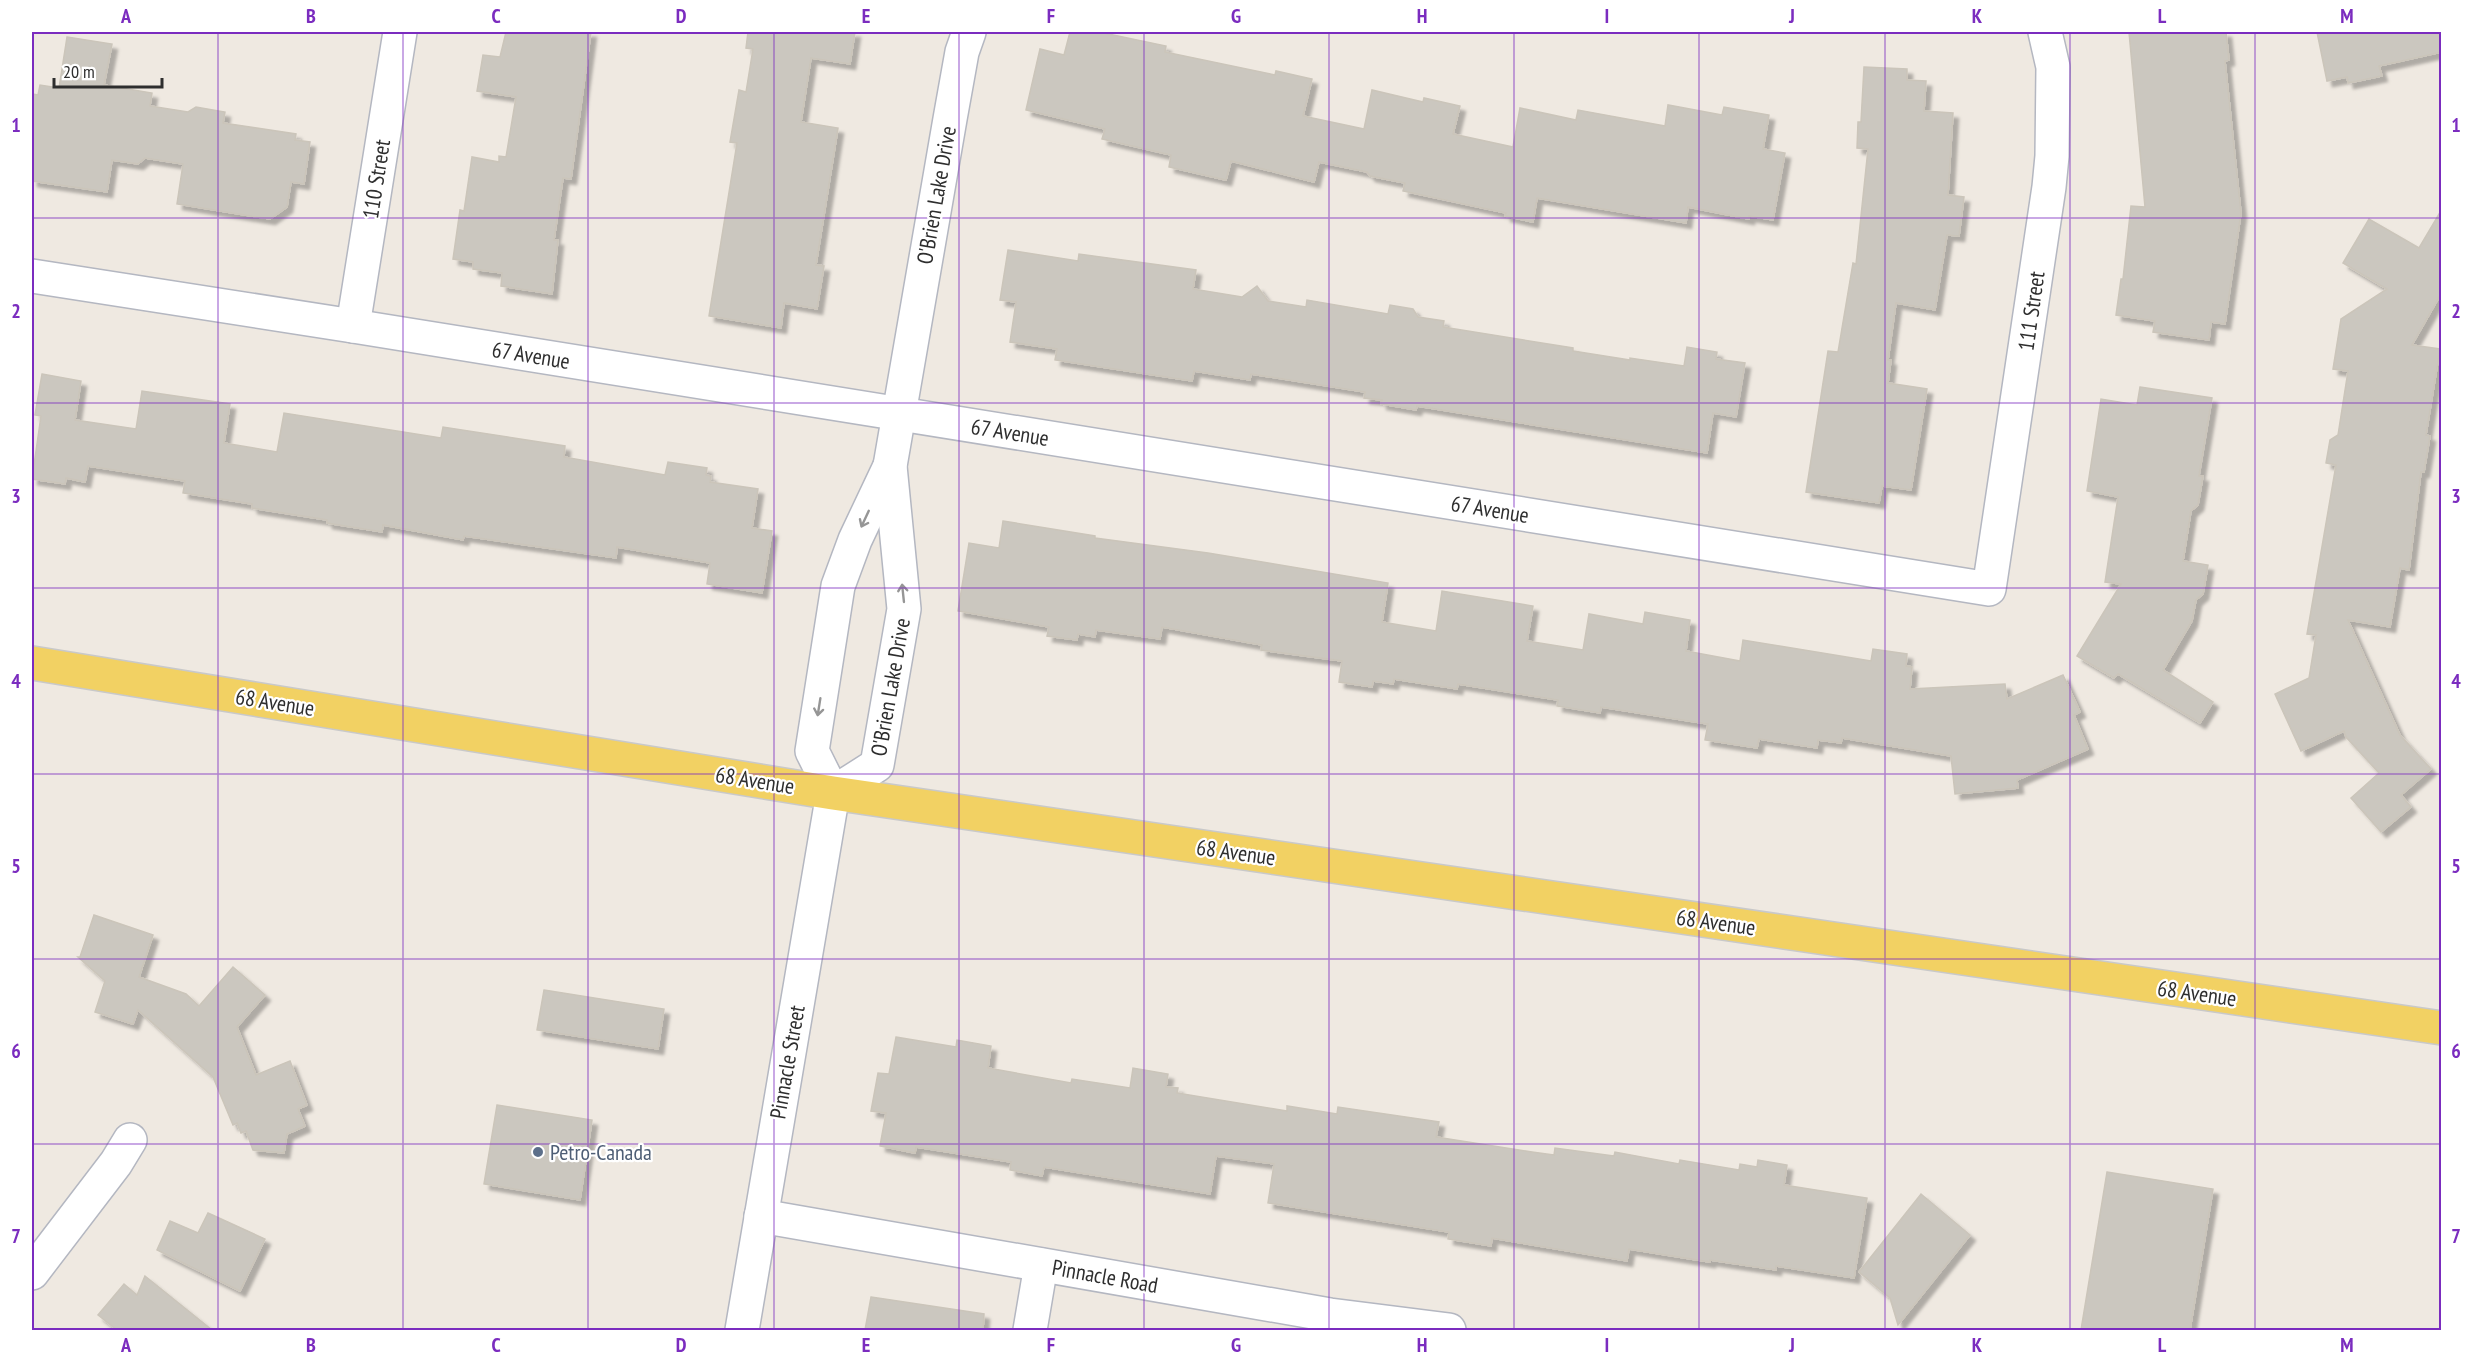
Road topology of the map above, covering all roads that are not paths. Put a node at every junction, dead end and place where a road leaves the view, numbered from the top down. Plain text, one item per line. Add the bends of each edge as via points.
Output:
1 (400, 32) edge
2 (969, 32) edge
3 (2045, 32) edge
4 (32, 276) edge
5 (353, 326) junction
6 (898, 414) junction
7 (891, 466) junction
8 (1989, 589) joint
9 (32, 663) edge
10 (833, 793) junction
11 (2442, 1028) edge
12 (130, 1140) dead end
13 (761, 1216) junction
14 (1041, 1265) junction
15 (32, 1273) edge
16 (1328, 1323) edge
17 (742, 1330) edge
18 (1030, 1330) edge
19 (1449, 1330) edge

1 - 5 street, 110 Street
2 - 6 street, O'Brien Lake Drive
3 - 8 street, 111 Street via 2053,67 2049,188
4 - 5 street, 67 Avenue
5 - 6 street, 67 Avenue
6 - 7 street, O'Brien Lake Drive
6 - 8 street, 67 Avenue
7 -> 10 street, O'Brien Lake Drive via 855,540 838,586 812,751
10 -> 7 street, O'Brien Lake Drive via 878,765 904,609
9 - 10 main road, 68 Avenue
10 - 11 main road, 68 Avenue
10 - 13 street, Pinnacle Street
12 - 15 street
13 - 14 street, Pinnacle Road
13 - 17 street, Pinnacle Street
14 - 16 street, Pinnacle Road
14 - 18 street
16 - 19 street, Pinnacle Road

